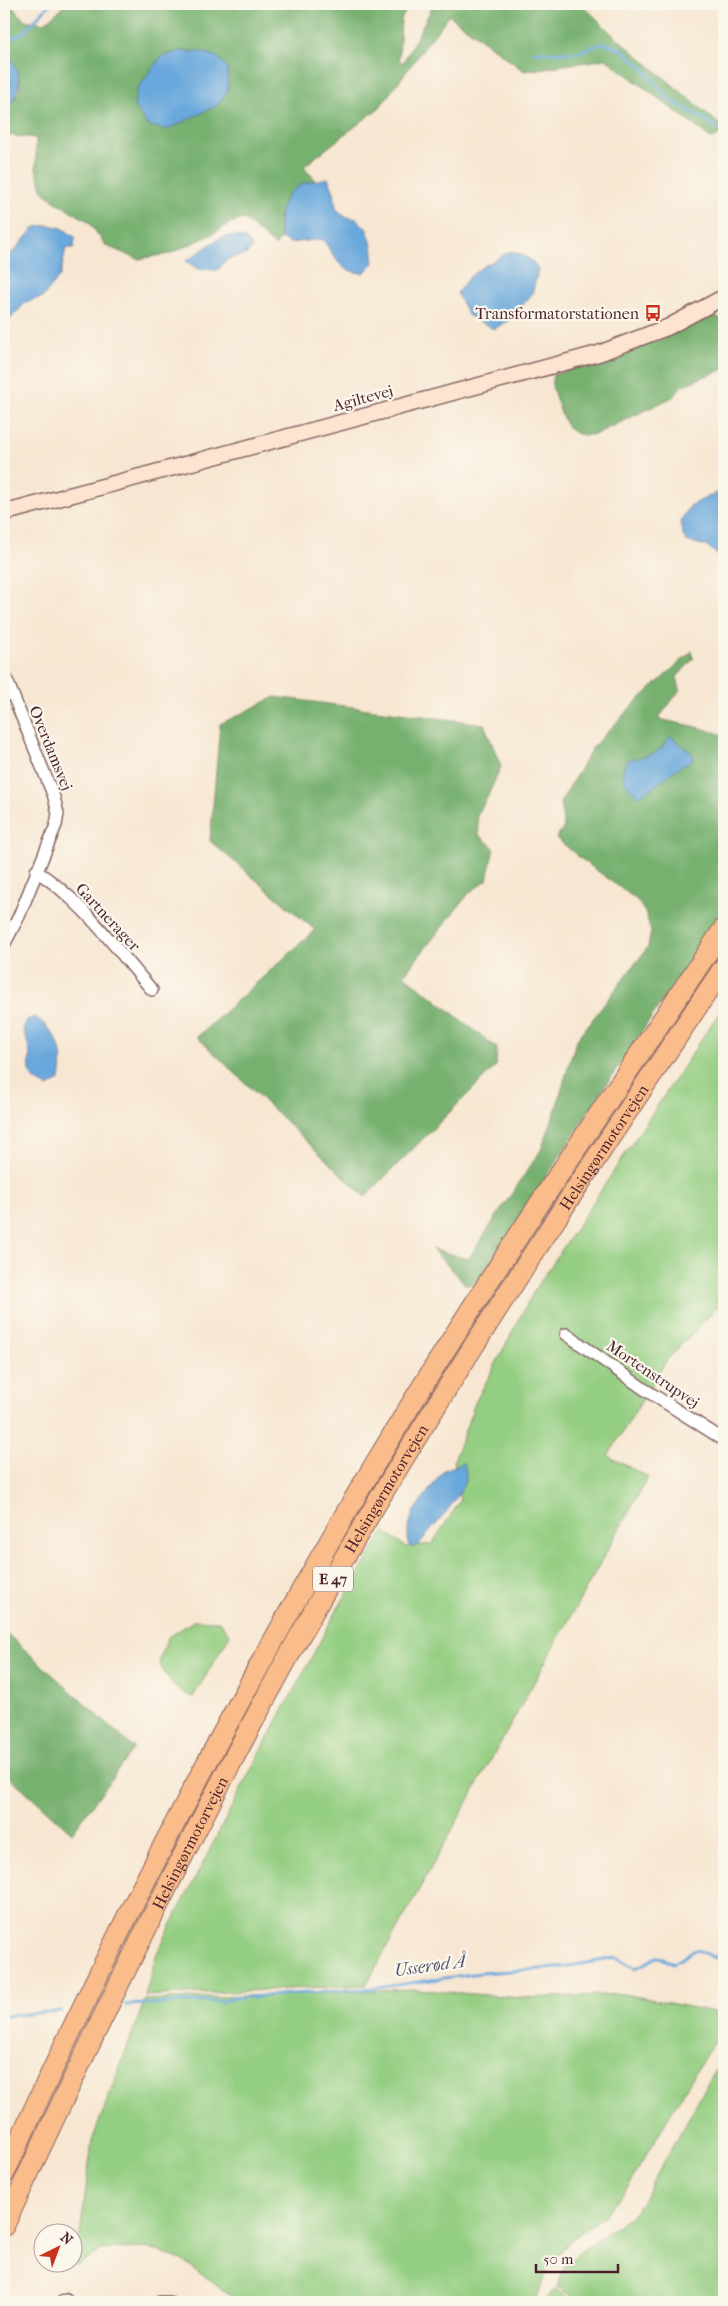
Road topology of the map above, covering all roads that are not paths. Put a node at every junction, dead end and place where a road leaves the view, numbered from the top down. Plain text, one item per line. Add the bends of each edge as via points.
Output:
1 (724, 297) edge
2 (4, 513) edge
3 (4, 673) edge
4 (36, 871) junction
5 (724, 928) edge
6 (4, 946) edge
7 (724, 967) edge
8 (152, 990) dead end
9 (566, 1334) dead end
10 (724, 1440) edge
11 (117, 1934) junction
12 (4, 2142) edge
13 (4, 2174) edge
14 (4, 2226) edge
15 (62, 2302) edge
16 (68, 2302) edge
17 (160, 2302) edge
18 (169, 2302) edge

1 - 2 street, Agiltevej via 668,327 600,353
3 - 4 street, Overdamsvej via 58,814
4 - 6 street, Overdamsvej
4 - 8 street, Gartnerager via 52,881 78,906
5 - 11 highway, Helsingørmotorvejen / E 47 via 433,1369 344,1515 227,1724
7 - 14 highway, Helsingørmotorvejen / E 47 via 442,1396 317,1606 142,1932
9 - 10 street, Mortenstrupvej
11 - 12 highway via 78,1995
11 - 13 highway, Helsingørmotorvejen / E 47
15 - 16 street
17 - 18 street

